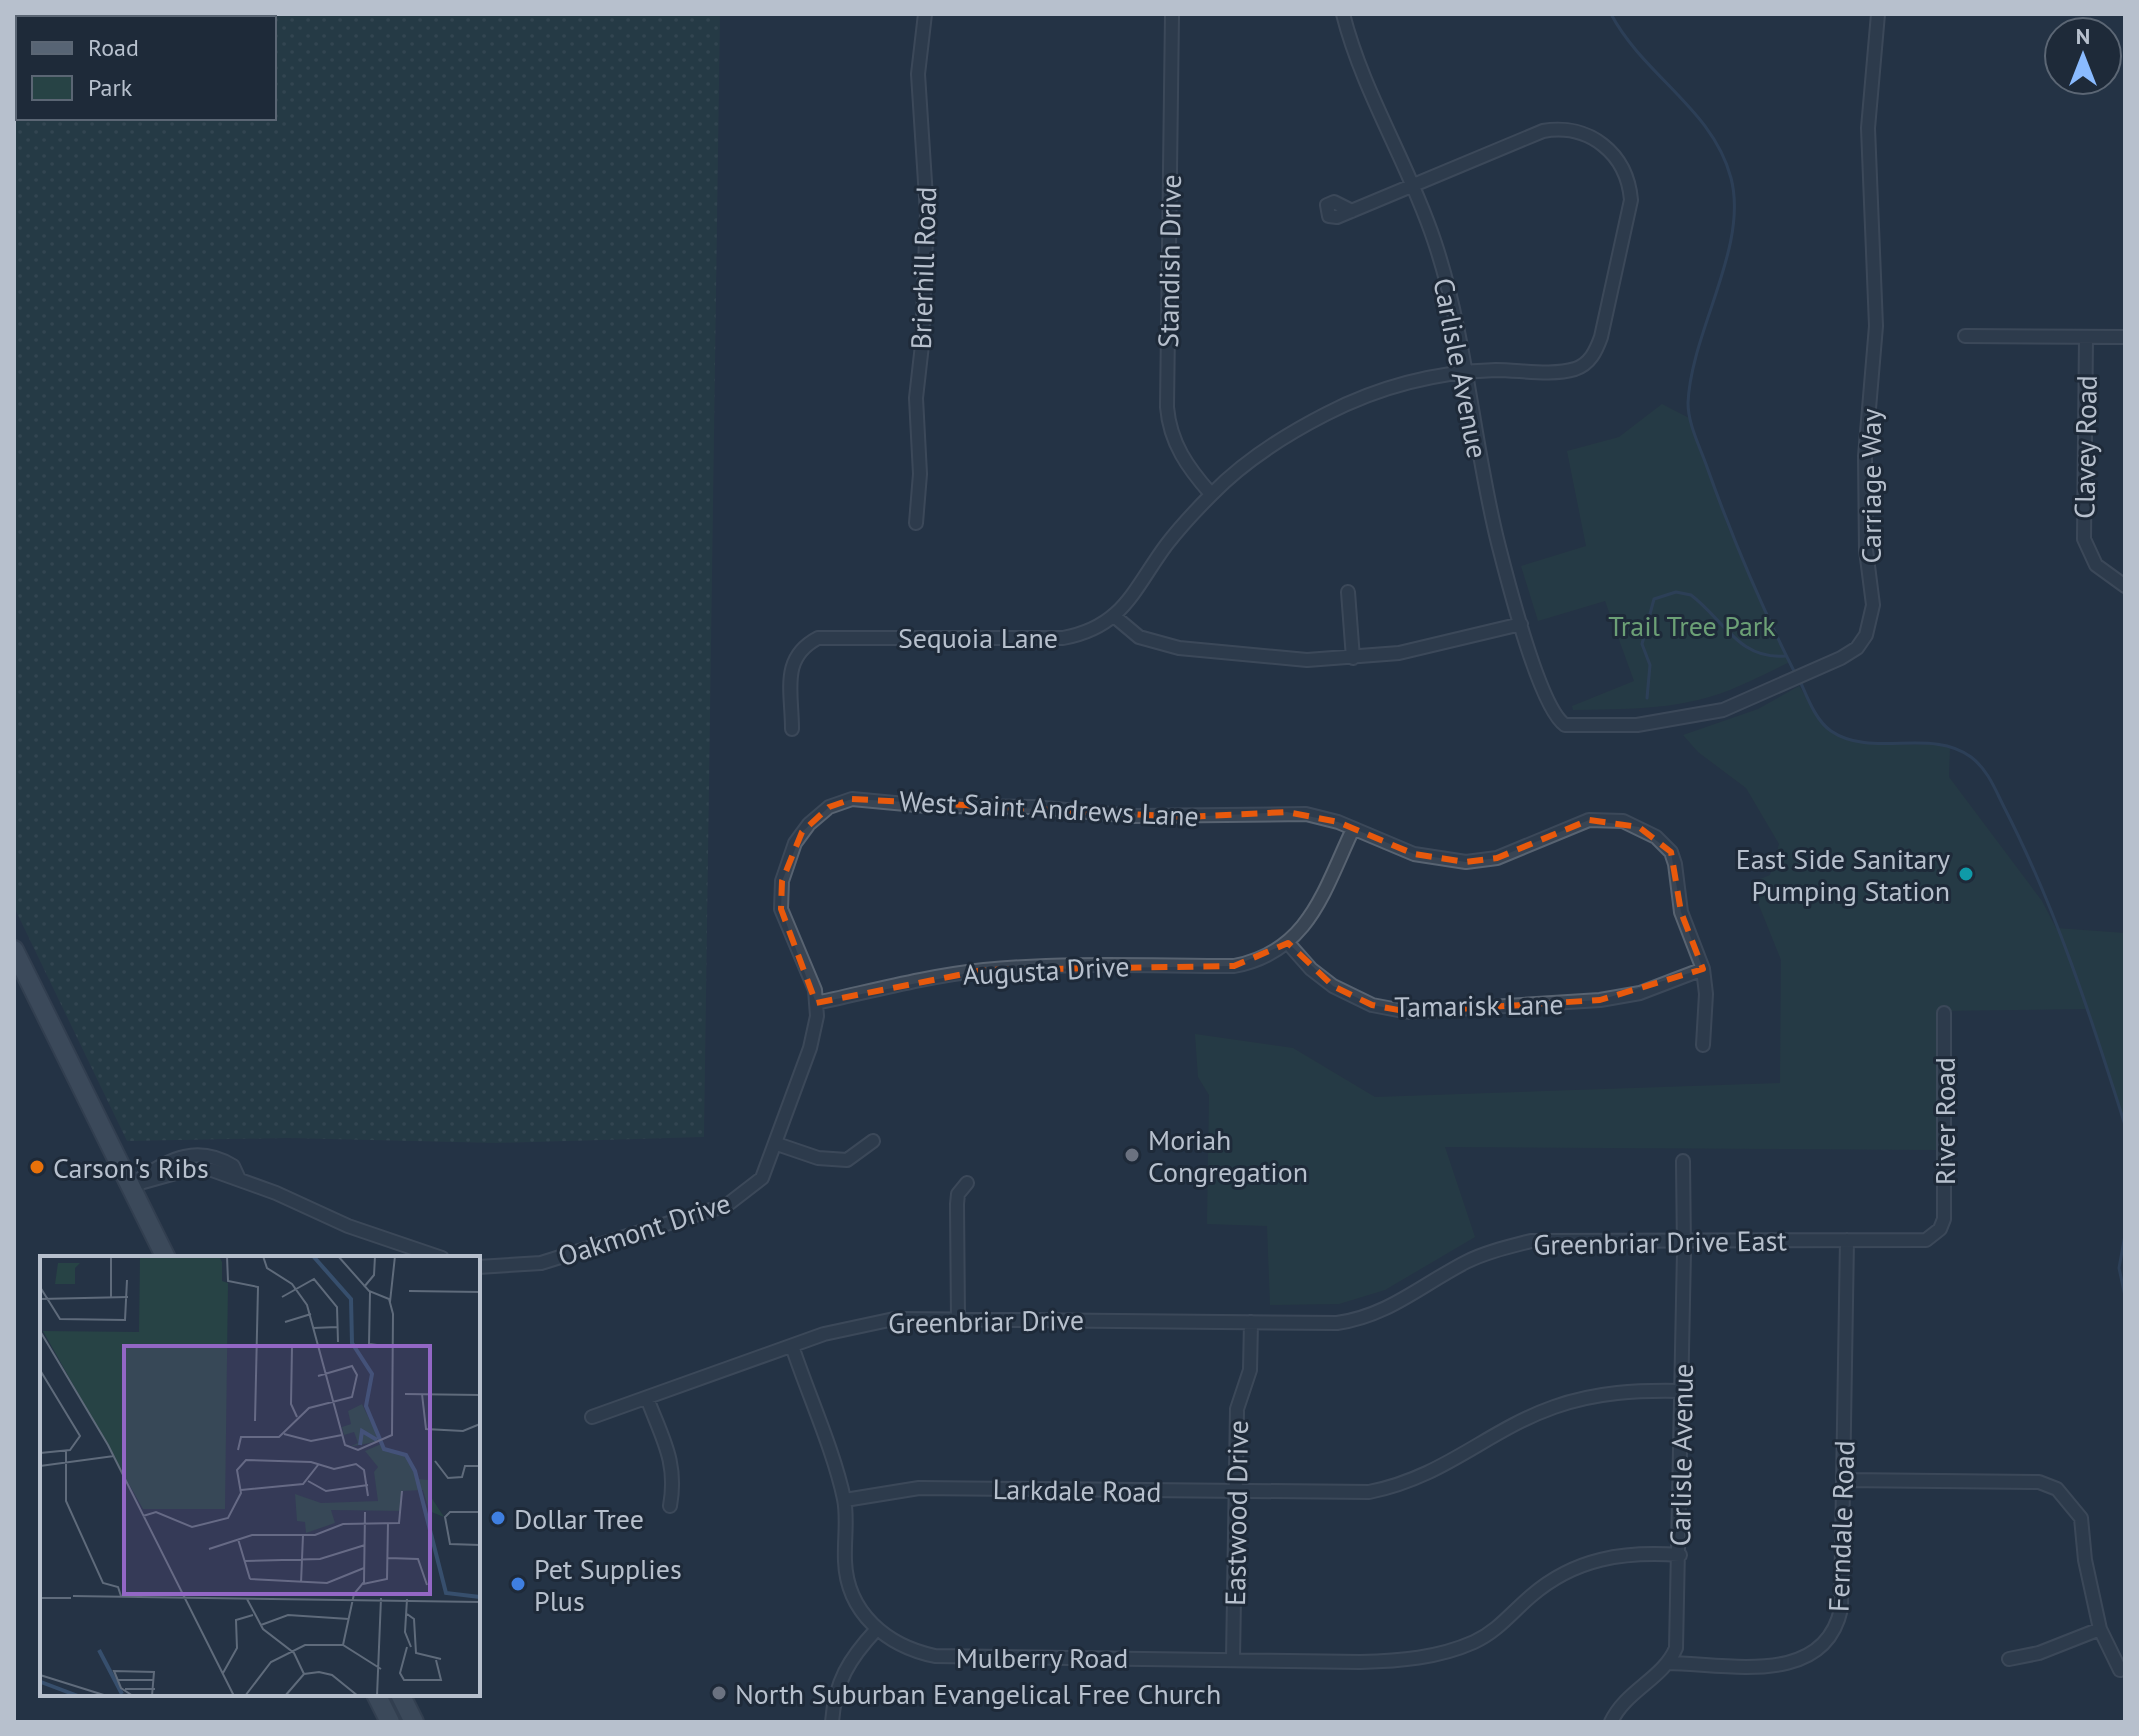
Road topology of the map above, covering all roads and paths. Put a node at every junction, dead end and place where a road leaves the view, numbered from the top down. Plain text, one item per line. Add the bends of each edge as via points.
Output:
1 (925, 14) edge
2 (1172, 14) edge
3 (1343, 14) edge
4 (1878, 14) edge
5 (1412, 185) junction
6 (1352, 211) dead end
7 (1965, 336) dead end
8 (2086, 337) junction
9 (2125, 337) edge
10 (1466, 373) junction
11 (1211, 494) junction
12 (916, 523) dead end
13 (2125, 586) edge
14 (1348, 592) dead end
15 (1114, 616) junction
16 (1521, 624) junction
17 (1353, 658) junction
18 (1565, 725) joint
19 (792, 729) dead end
20 (809, 824) joint
21 (1353, 829) junction
22 (1288, 943) junction
23 (14, 950) edge
24 (1703, 969) junction
25 (816, 1003) junction
26 (1944, 1013) dead end
27 (1703, 1045) dead end
28 (873, 1141) dead end
29 (777, 1144) junction
30 (1683, 1161) dead end
31 (967, 1183) dead end
32 (129, 1186) junction
33 (1940, 1229) joint
34 (1685, 1239) junction
35 (1847, 1240) junction
36 (411, 1253) edge
37 (165, 1256) edge
38 (480, 1267) edge
39 (958, 1319) junction
40 (1251, 1322) junction
41 (1299, 1322) joint
42 (792, 1346) junction
43 (1682, 1391) junction
44 (647, 1398) junction
45 (592, 1417) dead end
46 (1844, 1480) junction
47 (1236, 1491) junction
48 (845, 1500) junction
49 (670, 1506) dead end
50 (1680, 1555) junction
51 (2100, 1629) junction
52 (876, 1630) junction
53 (1233, 1659) junction
54 (2009, 1659) dead end
55 (1668, 1663) junction
56 (2120, 1670) dead end
57 (377, 1696) edge
58 (401, 1696) edge
59 (390, 1722) edge
60 (414, 1722) edge
61 (832, 1722) edge
62 (1611, 1722) edge

1 - 12 street, Brierhill Road via 918,74 927,213 916,408
2 - 11 street, Standish Drive via 1168,423 1183,461
3 - 5 street, Carlisle Avenue via 1354,58
4 - 18 street, Carriage Way via 1868,128 1876,326 1865,456 1872,621 1857,648 1723,710 1637,725
5 - 6 street
5 - 10 street, Carlisle Avenue via 1435,242
5 - 10 street, Sequoia Lane via 1560,128 1595,139 1612,153 1629,182 1631,200 1594,354 1575,369
7 - 8 street
8 - 9 street
8 - 13 street, Clavey Road via 2084,539 2096,565
10 - 11 street, Sequoia Lane via 1421,378 1327,413 1252,460
10 - 16 street, Carlisle Avenue via 1486,495
11 - 15 street, Sequoia Lane
14 - 17 street
15 - 17 street via 1139,637 1179,648 1269,658
15 - 19 street, Sequoia Lane via 1096,629 1063,638 825,636 806,644 792,662
16 - 17 street via 1399,653
16 - 18 street, Carlisle Avenue via 1553,712
20 - 21 street, West Saint Andrews Lane via 840,802 867,798 1133,816 1297,813
20 - 25 street, Oakmont Drive via 787,863 781,909
21 - 22 street via 1317,909
21 - 24 street, West Saint Andrews Lane via 1414,854 1466,862 1497,858 1589,820 1639,827 1671,852 1681,912
22 - 24 street, Tamarisk Lane via 1311,969 1346,993 1409,1012 1600,1000 1640,993
22 - 25 street, Augusta Drive via 1264,958 1234,966 984,970
23 - 32 main road
24 - 27 street, West Saint Andrews Lane
25 - 29 street, Oakmont Drive via 810,1048
26 - 33 street, River Road via 1945,1194
28 - 29 street via 847,1160 818,1158
29 - 38 street, Oakmont Drive via 762,1178 727,1205 541,1263
30 - 34 street, Carlisle Avenue
31 - 39 street via 957,1204
32 - 36 street via 170,1159 219,1157 233,1166 239,1179
32 - 37 main road
33 - 35 street, Greenbriar Drive East via 1926,1240
34 - 35 street, Greenbriar Drive East
34 - 41 street, Greenbriar Drive East via 1531,1241 1465,1263 1373,1315 1337,1323
34 - 43 street, Carlisle Avenue
35 - 46 street, Ferndale Road
39 - 40 street, Greenbriar Drive
39 - 42 street, Greenbriar Drive via 865,1323
40 - 41 street, Greenbriar Drive
40 - 47 street, Eastwood Drive via 1250,1370 1237,1409
42 - 44 street, Greenbriar Drive
42 - 48 street
43 - 47 street, Larkdale Road via 1587,1397 1524,1420 1413,1480 1369,1492
43 - 50 street, Carlisle Avenue
44 - 45 street, Greenbriar Drive
44 - 49 street via 675,1480
46 - 51 street via 2049,1485 2081,1518
46 - 55 street, Ferndale Road via 1841,1609 1829,1642 1789,1664
47 - 48 street, Larkdale Road via 919,1488
47 - 53 street, Eastwood Drive
48 - 52 street via 846,1572 857,1603
50 - 53 street, Mulberry Road via 1620,1554 1571,1569 1529,1597 1495,1630 1448,1652 1387,1661
50 - 55 street, Carlisle Avenue via 1678,1631
51 - 54 street
51 - 56 street
52 - 53 street, Mulberry Road via 897,1645 935,1656
52 - 61 street via 846,1664
55 - 62 street via 1631,1693
57 - 59 main road
58 - 60 main road

